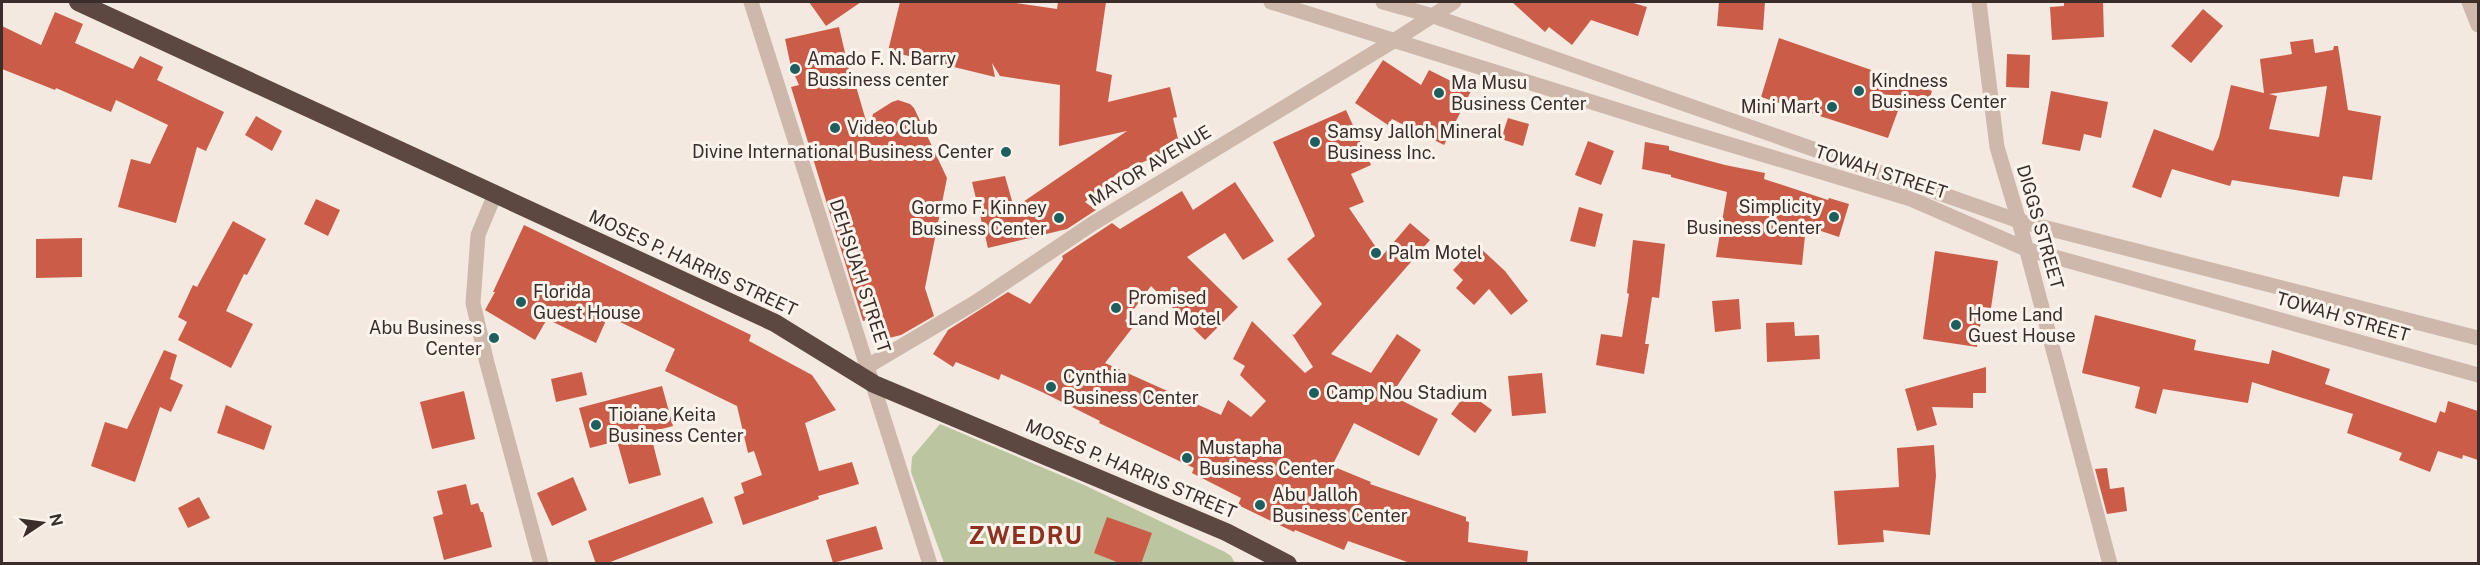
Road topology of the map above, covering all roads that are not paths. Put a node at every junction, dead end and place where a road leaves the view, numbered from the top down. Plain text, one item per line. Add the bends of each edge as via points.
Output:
1 (78, 2) edge
2 (751, 2) edge
3 (1271, 2) edge
4 (1383, 2) edge
5 (1454, 2) edge
6 (1979, 2) edge
7 (2469, 2) edge
8 (1432, 16) junction
9 (2478, 25) edge
10 (1395, 40) junction
11 (495, 194) junction
12 (2019, 221) junction
13 (2026, 249) junction
14 (2478, 338) edge
15 (868, 366) junction
16 (2478, 375) edge
17 (874, 384) junction
18 (541, 564) edge
19 (930, 564) edge
20 (1288, 564) edge
21 (2110, 564) edge

1 - 11 highway, MOSES P. HARRIS STREET
2 - 15 street, DEHSUAH STREET
3 - 10 street, TOWAH STREET
4 - 8 street, TOWAH STREET
5 - 8 street, MAYOR AVENUE
6 - 12 street, DIGGS STREET via 1997,147
7 - 9 street
8 - 10 street, MAYOR AVENUE
8 - 12 street, TOWAH STREET
10 - 13 street, TOWAH STREET via 1911,199
10 - 15 street, MAYOR AVENUE
11 - 17 highway, MOSES P. HARRIS STREET via 775,323
11 - 18 street via 478,235 473,303
12 - 13 street, DIGGS STREET
12 - 14 street, TOWAH STREET
13 - 16 street, TOWAH STREET
13 - 21 street, DIGGS STREET
15 - 17 street, DEHSUAH STREET
17 - 19 street, DEHSUAH STREET
17 - 20 highway, MOSES P. HARRIS STREET via 1226,532

